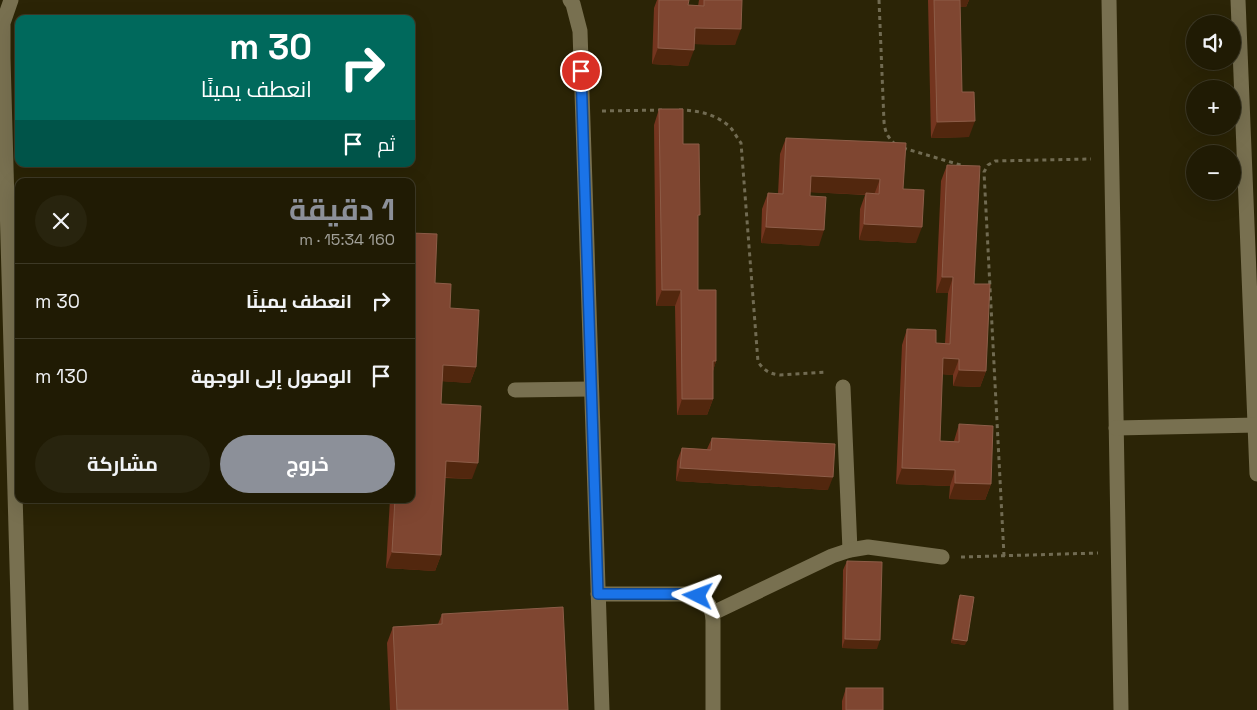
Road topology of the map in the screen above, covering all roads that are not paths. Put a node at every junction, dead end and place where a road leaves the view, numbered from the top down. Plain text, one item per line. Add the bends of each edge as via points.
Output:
1 (10, 0) edge
2 (570, 0) edge
3 (1109, 0) edge
4 (1238, 0) edge
5 (3, 199) edge
6 (843, 387) road end
7 (591, 389) junction
8 (515, 390) dead end
9 (1256, 425) edge
10 (1116, 428) junction
11 (1257, 474) edge
12 (850, 550) junction
13 (942, 557) road end
14 (598, 594) junction
15 (713, 613) junction
16 (21, 710) edge
17 (602, 710) edge
18 (713, 710) edge
19 (1121, 710) edge

1 - 5 street via 3,23
2 - 7 street via 580,31
3 - 10 street
4 - 9 street
5 - 16 street
6 - 12 street
7 - 8 street
7 - 14 street
9 - 10 street
9 - 11 street
10 - 19 street
12 - 13 street via 868,547
12 - 15 street
14 - 15 street via 687,594 707,602
14 - 17 street
15 - 18 street

